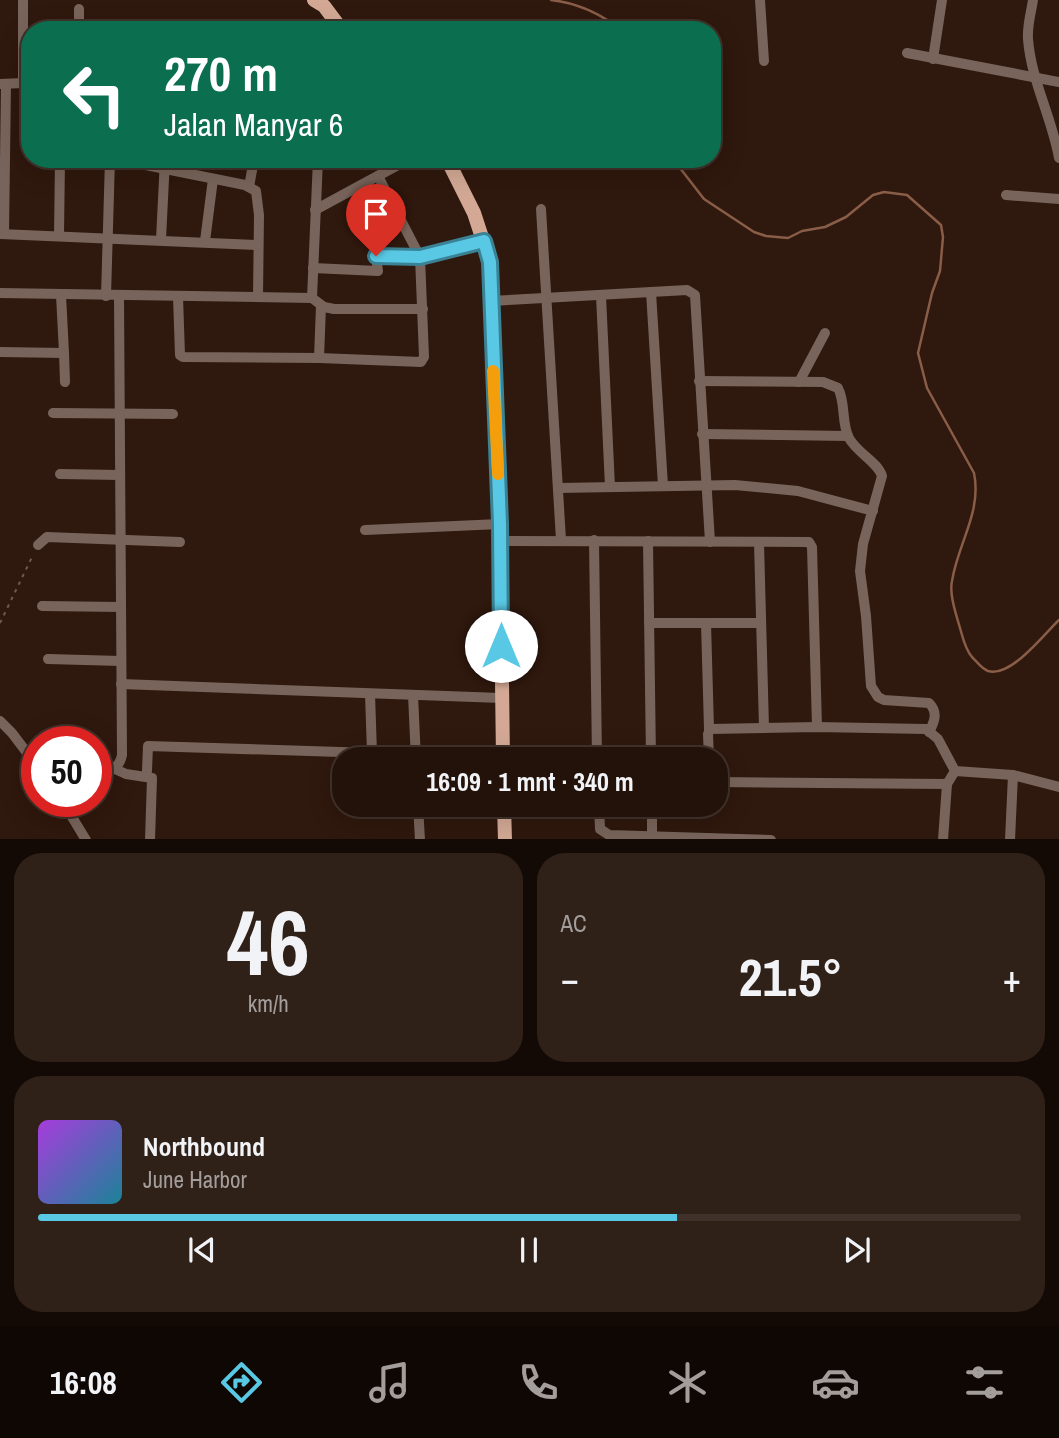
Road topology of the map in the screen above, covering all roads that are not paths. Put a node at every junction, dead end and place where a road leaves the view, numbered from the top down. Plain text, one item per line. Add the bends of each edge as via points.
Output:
1 (23, 0) edge
2 (314, 0) edge
3 (760, 0) edge
4 (942, 0) edge
5 (1033, 0) edge
6 (79, 9) dead end
7 (24, 21) edge
8 (79, 21) edge
9 (335, 21) edge
10 (907, 53) dead end
11 (933, 58) junction
12 (764, 61) dead end
13 (1036, 76) junction
14 (1059, 82) edge
15 (3, 84) edge
16 (21, 84) edge
17 (1059, 158) edge
18 (60, 168) edge
19 (110, 168) edge
20 (165, 168) edge
21 (175, 168) edge
22 (252, 168) edge
23 (317, 168) edge
24 (393, 168) edge
25 (452, 168) edge
26 (379, 176) junction
27 (213, 179) junction
28 (249, 187) junction
29 (2, 189) edge
30 (1006, 195) dead end
31 (1059, 199) edge
32 (541, 209) dead end
33 (315, 211) junction
34 (2, 234) edge
35 (59, 235) junction
36 (107, 237) junction
37 (161, 239) junction
38 (205, 241) junction
39 (484, 241) junction
40 (258, 245) junction
41 (420, 257) junction
42 (313, 268) junction
43 (651, 292) junction
44 (0, 293) edge
45 (61, 295) junction
46 (106, 296) junction
47 (119, 296) junction
48 (178, 296) junction
49 (601, 296) junction
50 (258, 297) junction
51 (547, 298) junction
52 (491, 301) junction
53 (317, 302) junction
54 (423, 309) junction
55 (825, 333) dead end
56 (0, 352) edge
57 (64, 354) junction
58 (319, 358) junction
59 (699, 381) junction
60 (65, 382) dead end
61 (799, 382) junction
62 (53, 413) dead end
63 (173, 414) dead end
64 (119, 415) junction
65 (702, 434) junction
66 (848, 436) junction
67 (61, 474) dead end
68 (120, 475) junction
69 (663, 485) junction
70 (706, 485) junction
71 (610, 487) junction
72 (558, 488) junction
73 (873, 511) junction
74 (500, 524) junction
75 (365, 530) dead end
76 (561, 540) junction
77 (594, 540) junction
78 (500, 541) junction
79 (648, 541) junction
80 (122, 542) junction
81 (180, 542) dead end
82 (710, 542) junction
83 (759, 543) junction
84 (38, 545) road end
85 (42, 606) dead end
86 (121, 607) junction
87 (649, 623) junction
88 (706, 623) junction
89 (761, 623) junction
90 (48, 659) dead end
91 (121, 661) junction
92 (121, 684) junction
93 (370, 694) junction
94 (413, 695) junction
95 (501, 698) junction
96 (0, 721) edge
97 (817, 727) junction
98 (764, 728) junction
99 (709, 729) junction
100 (929, 732) junction
101 (21, 745) edge
102 (415, 747) edge
103 (503, 747) edge
104 (597, 747) edge
105 (651, 747) edge
106 (709, 747) edge
107 (112, 769) edge
108 (115, 769) junction
109 (147, 771) dead end
110 (955, 771) junction
111 (1013, 775) junction
112 (728, 782) edge
113 (947, 784) junction
114 (1059, 788) edge
115 (72, 817) edge
116 (418, 817) edge
117 (504, 817) edge
118 (599, 817) edge
119 (652, 817) edge
120 (652, 837) junction
121 (613, 838) edge
122 (86, 839) edge
123 (150, 839) edge
124 (419, 839) edge
125 (505, 839) edge
126 (771, 839) edge
127 (943, 839) edge
128 (1010, 839) edge

1 - 7 street
2 - 9 main road
3 - 12 street
4 - 11 street
5 - 13 street via 1028,39
6 - 8 street
10 - 11 street
11 - 13 street
13 - 14 street
13 - 17 street
15 - 16 street
15 - 29 street
18 - 35 street
19 - 36 street
20 - 37 street
21 - 27 street
22 - 28 street
23 - 33 street
24 - 26 street
25 - 39 main road
26 - 33 street
26 - 41 street
27 - 28 street
27 - 38 street
28 - 40 street via 258,197
29 - 34 street
30 - 31 street
32 - 51 street
33 - 42 street
34 - 35 street
35 - 36 street
36 - 37 street
36 - 46 street
37 - 38 street
38 - 40 street
39 - 41 street
39 - 52 main road via 490,262
40 - 50 street
41 - 42 street via 376,256 377,271
41 - 54 street
42 - 53 street
43 - 49 street
43 - 59 street via 687,290 695,295
43 - 69 street
44 - 45 street
45 - 46 street
45 - 57 street
46 - 47 street
47 - 48 street
47 - 64 street
48 - 50 street
48 - 58 street via 180,355
49 - 51 street
49 - 71 street
50 - 53 street
51 - 52 street
51 - 72 street
52 - 74 main road
53 - 54 street via 341,309
53 - 58 street
54 - 58 street via 421,362
55 - 61 street
56 - 57 street
57 - 60 street
59 - 61 street
59 - 65 street
61 - 66 street via 823,382 838,388
62 - 64 street
63 - 64 street
64 - 68 street
65 - 66 street
65 - 70 street
66 - 73 street via 881,472
67 - 68 street
68 - 80 street
69 - 70 street
69 - 71 street
70 - 73 street via 799,491
70 - 82 street
71 - 72 street
72 - 76 street
73 - 100 street via 860,559 871,685 884,700 929,703 935,715
74 - 75 street
74 - 78 main road
76 - 77 street
76 - 78 street
77 - 79 street
77 - 104 street
78 - 95 main road
79 - 82 street
79 - 87 street
80 - 81 street
80 - 84 street via 47,537
80 - 86 street
82 - 83 street
83 - 89 street
83 - 97 street via 809,542 812,546
85 - 86 street
86 - 91 street
87 - 88 street
87 - 105 street
88 - 89 street
88 - 99 street
89 - 98 street
90 - 91 street
91 - 92 street
92 - 93 street
92 - 108 street via 122,755
93 - 94 street
93 - 109 street via 372,753 148,746
94 - 95 street
94 - 102 street
95 - 103 main road
96 - 101 street
97 - 98 street
97 - 100 street via 923,728
98 - 99 street
99 - 106 street
100 - 110 street via 938,739
107 - 108 street
108 - 123 street via 152,778
110 - 111 street
110 - 113 street
111 - 114 street
111 - 128 street
112 - 113 street
113 - 127 street
115 - 122 street
116 - 124 street
117 - 125 main road
118 - 121 street via 600,829
119 - 120 street
120 - 121 street
120 - 126 street

